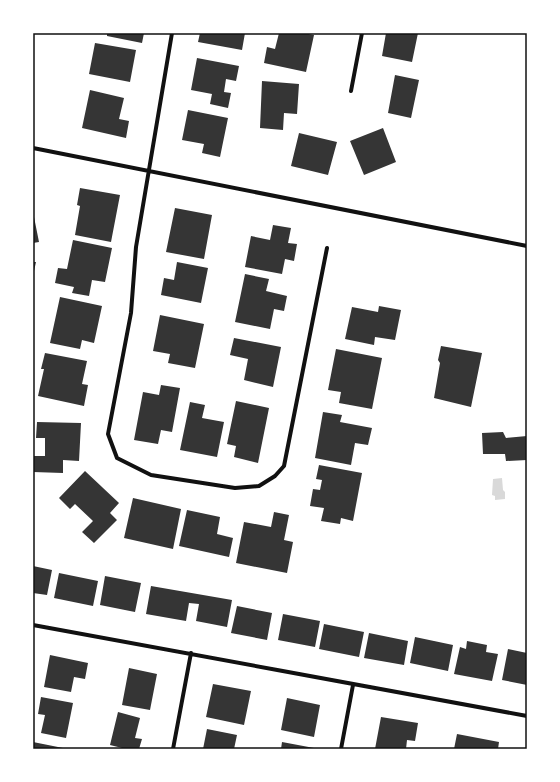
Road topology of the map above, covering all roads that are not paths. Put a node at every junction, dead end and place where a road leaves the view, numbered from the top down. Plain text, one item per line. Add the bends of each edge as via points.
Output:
1 (172, 33) edge
2 (362, 33) edge
3 (351, 91) dead end
4 (33, 148) edge
5 (149, 170) junction
6 (527, 246) edge
7 (327, 248) dead end
8 (33, 625) edge
9 (191, 653) junction
10 (353, 685) junction
11 (527, 716) edge
12 (172, 749) edge
13 (341, 749) edge

1 - 5 street
2 - 3 street
4 - 5 street
5 - 6 street
5 - 7 street via 136,247 131,313 108,434 116,458 151,475 235,488 259,486 275,476 284,466
8 - 9 street
9 - 10 street
9 - 12 street
10 - 11 street
10 - 13 street

